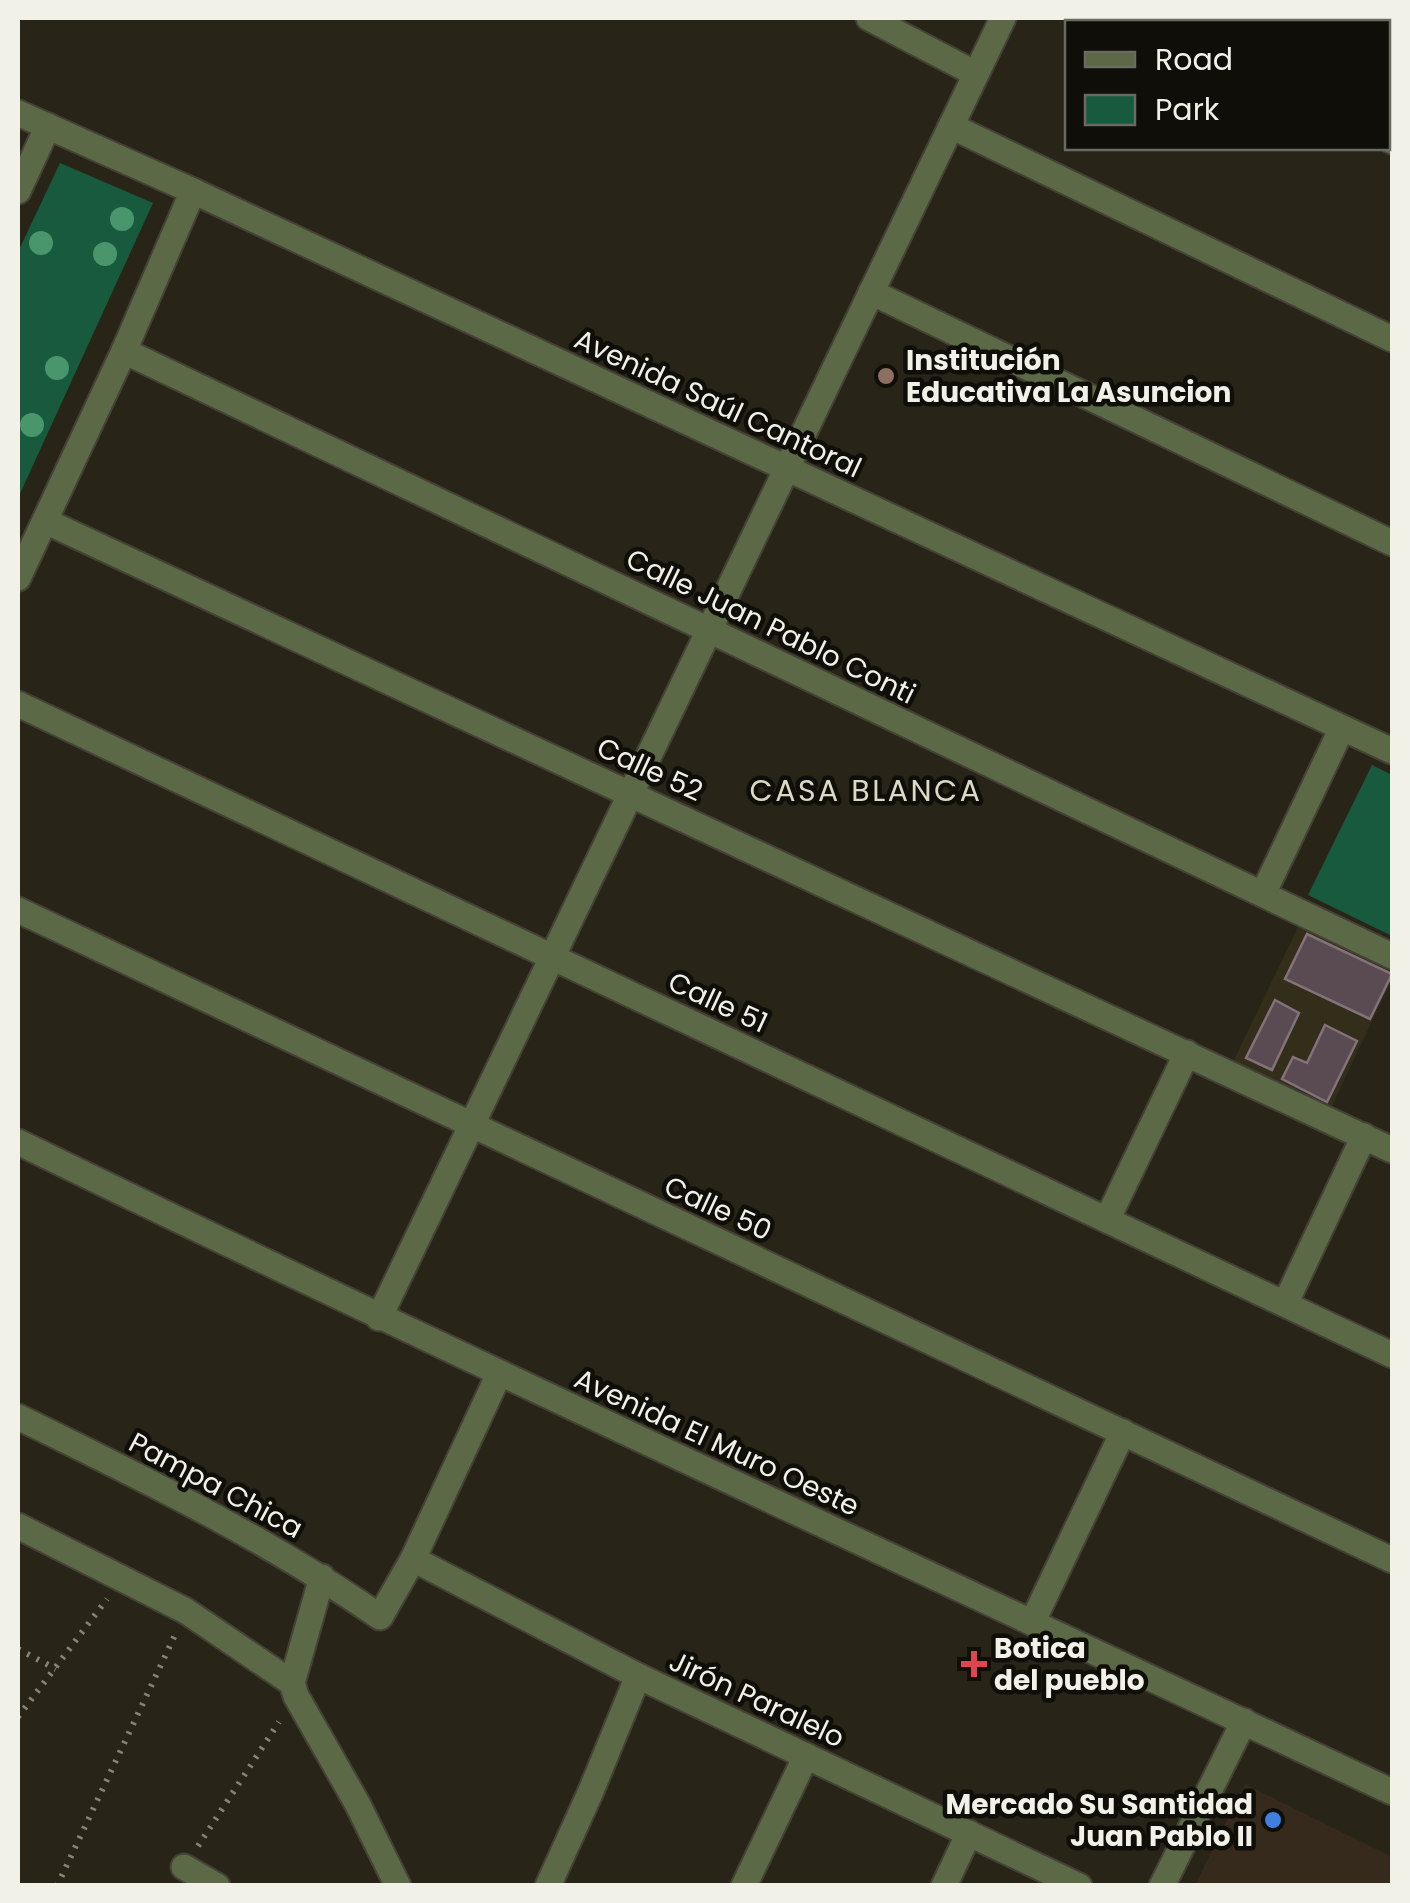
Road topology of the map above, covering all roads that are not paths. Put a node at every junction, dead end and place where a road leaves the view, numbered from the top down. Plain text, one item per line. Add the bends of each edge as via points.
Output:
1 (869, 18) edge
2 (1004, 18) edge
3 (976, 74) junction
4 (18, 112) edge
5 (48, 126) junction
6 (951, 126) junction
7 (18, 191) edge
8 (193, 191) junction
9 (871, 292) junction
10 (1392, 340) edge
11 (124, 351) junction
12 (787, 468) junction
13 (45, 521) junction
14 (1392, 543) edge
15 (18, 578) edge
16 (709, 630) junction
17 (18, 704) edge
18 (1342, 728) junction
19 (1392, 751) edge
20 (631, 794) junction
21 (1263, 894) junction
22 (18, 910) edge
23 (1392, 956) edge
24 (552, 957) junction
25 (1187, 1053) junction
26 (472, 1124) junction
27 (1364, 1136) junction
28 (18, 1142) edge
29 (1392, 1150) edge
30 (1107, 1220) junction
31 (1285, 1304) junction
32 (379, 1318) junction
33 (1392, 1355) edge
34 (499, 1374) junction
35 (18, 1417) edge
36 (1122, 1432) junction
37 (18, 1526) edge
38 (413, 1559) junction
39 (1392, 1560) edge
40 (322, 1577) junction
41 (1033, 1621) junction
42 (638, 1676) junction
43 (294, 1690) junction
44 (1244, 1721) junction
45 (806, 1756) junction
46 (1392, 1792) edge
47 (969, 1833) junction
48 (184, 1867) road end
49 (217, 1886) edge
50 (398, 1886) edge
51 (548, 1886) edge
52 (744, 1886) edge
53 (944, 1886) edge
54 (1079, 1886) edge
55 (1162, 1886) edge

1 - 3 street
2 - 3 street
3 - 6 street
4 - 5 street, Avenida Saúl Cantoral
5 - 7 street
5 - 8 street, Avenida Saúl Cantoral
6 - 9 street
6 - 10 street
8 - 11 street
8 - 12 street, Avenida Saúl Cantoral
9 - 12 street
9 - 14 street
11 - 13 street
11 - 16 street, Calle Juan Pablo Conti
12 - 16 street
12 - 18 street, Avenida Saúl Cantoral
13 - 15 street
13 - 20 street, Calle 52
16 - 20 street
16 - 21 street, Calle Juan Pablo Conti
17 - 24 street, Calle 51
18 - 19 street, Avenida Saúl Cantoral
18 - 21 street
20 - 24 street
20 - 25 street, Calle 52
21 - 23 street, Calle Juan Pablo Conti
22 - 26 street, Calle 50
24 - 26 street
24 - 30 street, Calle 51
25 - 27 street, Calle 52
25 - 30 street
26 - 32 street
26 - 36 street, Calle 50
27 - 29 street, Calle 52
27 - 31 street
28 - 32 street, Avenida El Muro Oeste
30 - 31 street, Calle 51
31 - 33 street, Calle 51
32 - 34 street, Avenida El Muro Oeste
34 - 38 street
34 - 41 street, Avenida El Muro Oeste
35 - 40 street, Pampa Chica via 176,1494
36 - 39 street, Calle 50
36 - 41 street
37 - 43 street via 186,1611
38 - 40 street, Pampa Chica via 380,1617
38 - 42 street, Jirón Paralelo
40 - 43 street
41 - 44 street, Avenida El Muro Oeste
42 - 45 street, Jirón Paralelo
42 - 51 street
43 - 50 street
44 - 46 street, Avenida El Muro Oeste
44 - 55 street
45 - 47 street, Jirón Paralelo
45 - 52 street
47 - 53 street
47 - 54 street, Jirón Paralelo
48 - 49 street

